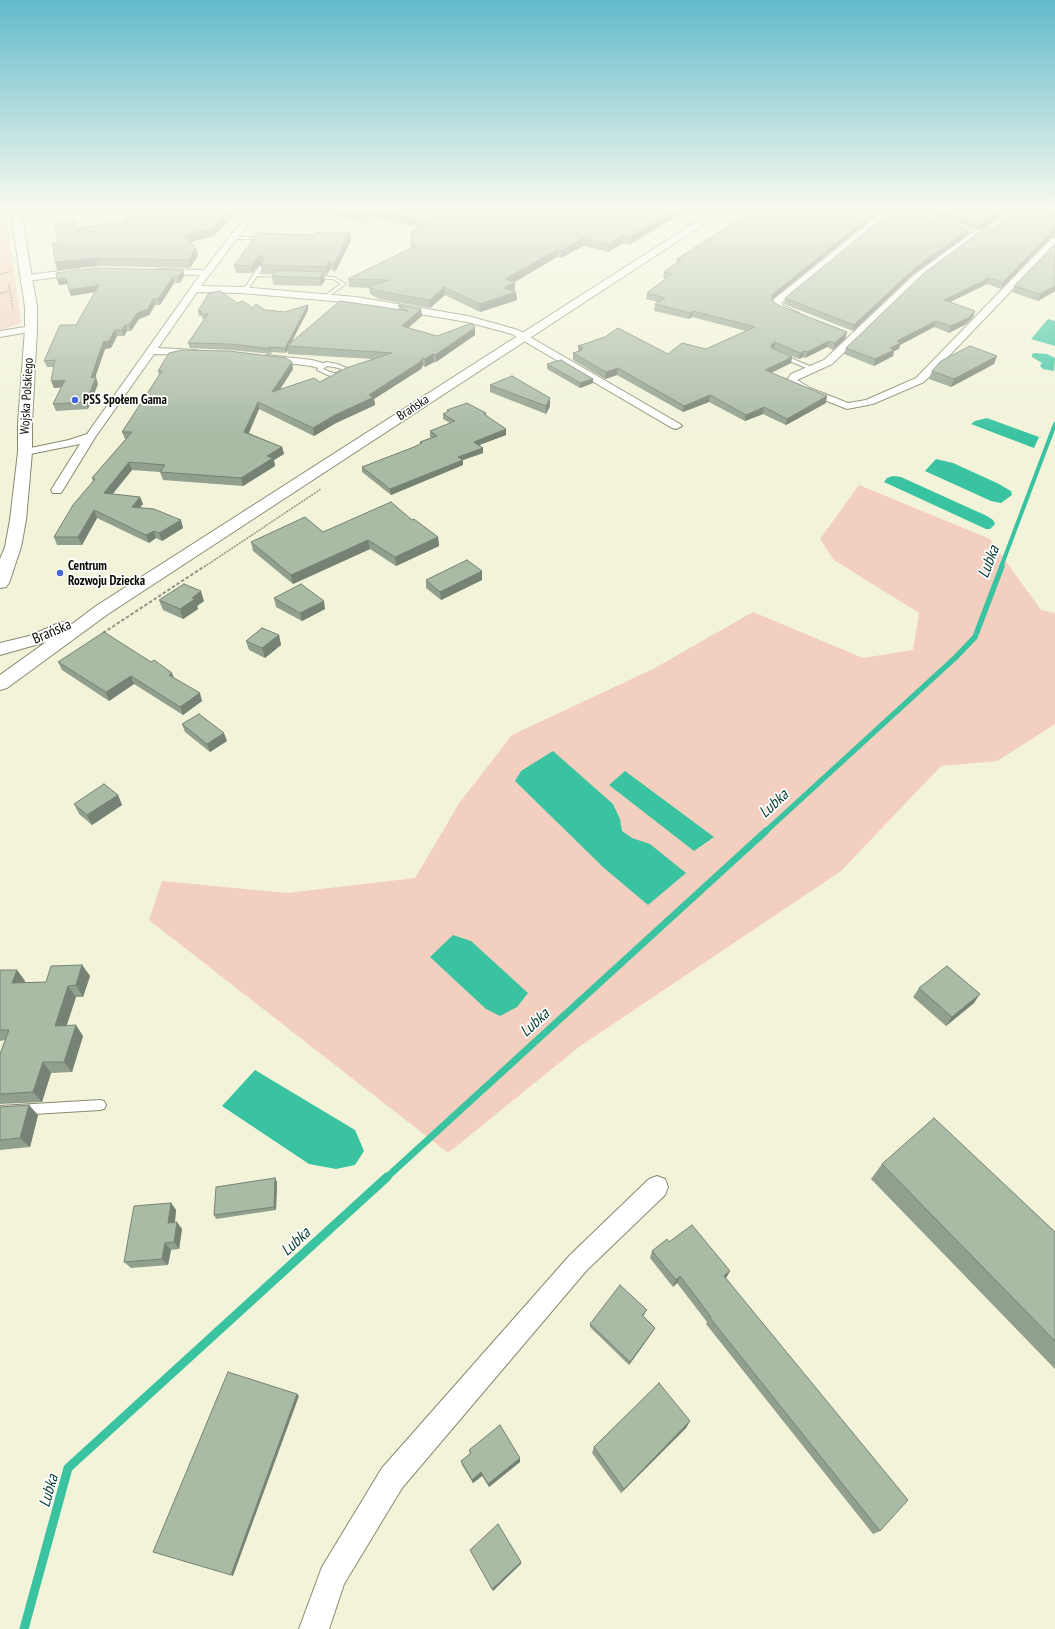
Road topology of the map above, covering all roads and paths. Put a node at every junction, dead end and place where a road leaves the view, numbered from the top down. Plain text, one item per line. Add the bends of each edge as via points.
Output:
1 (9, 283) edge
2 (28, 283) edge
3 (200, 283) edge
4 (250, 283) edge
5 (342, 283) edge
6 (607, 283) edge
7 (799, 283) edge
8 (910, 283) edge
9 (1014, 283) edge
10 (195, 290) junction
11 (245, 290) junction
12 (10, 291) junction
13 (0, 293) edge
14 (326, 297) junction
15 (13, 311) dead end
16 (804, 318) edge
17 (31, 329) junction
18 (0, 334) edge
19 (524, 337) junction
20 (151, 351) junction
21 (773, 352) edge
22 (202, 353) edge
23 (254, 357) edge
24 (322, 366) dead end
25 (813, 369) junction
26 (676, 426) dead end
27 (91, 436) junction
28 (25, 452) junction
29 (57, 490) dead end
30 (0, 583) edge
31 (102, 610) junction
32 (1, 648) edge
33 (5, 678) edge
34 (100, 1105) dead end
35 (0, 1111) edge
36 (657, 1187) dead end
37 (314, 1629) edge

1 - 12 path
2 - 17 main road, Wojska Polskiego
3 - 10 street
4 - 11 lane
5 - 14 lane
6 - 19 street, Brańska
7 - 16 street via 777,301 777,306
8 - 25 street via 850,335 828,362
9 - 25 street via 920,380 869,402 847,406 806,390 792,380 795,376
10 - 11 street
10 - 20 street
11 - 14 street
12 - 13 path
12 - 15 path
14 - 19 street via 468,319 515,332
17 - 18 street
17 - 28 main road, Wojska Polskiego
19 - 26 street
19 - 31 street, Brańska
20 - 22 street
20 - 27 street
21 - 25 lane
23 - 24 street
27 - 28 street via 72,443
27 - 29 street
28 - 30 main road, Wojska Polskiego via 13,547
31 - 32 street, Brańska via 35,640
31 - 33 street, Brańska
34 - 35 lane
36 - 37 street via 578,1263 392,1478 332,1577

